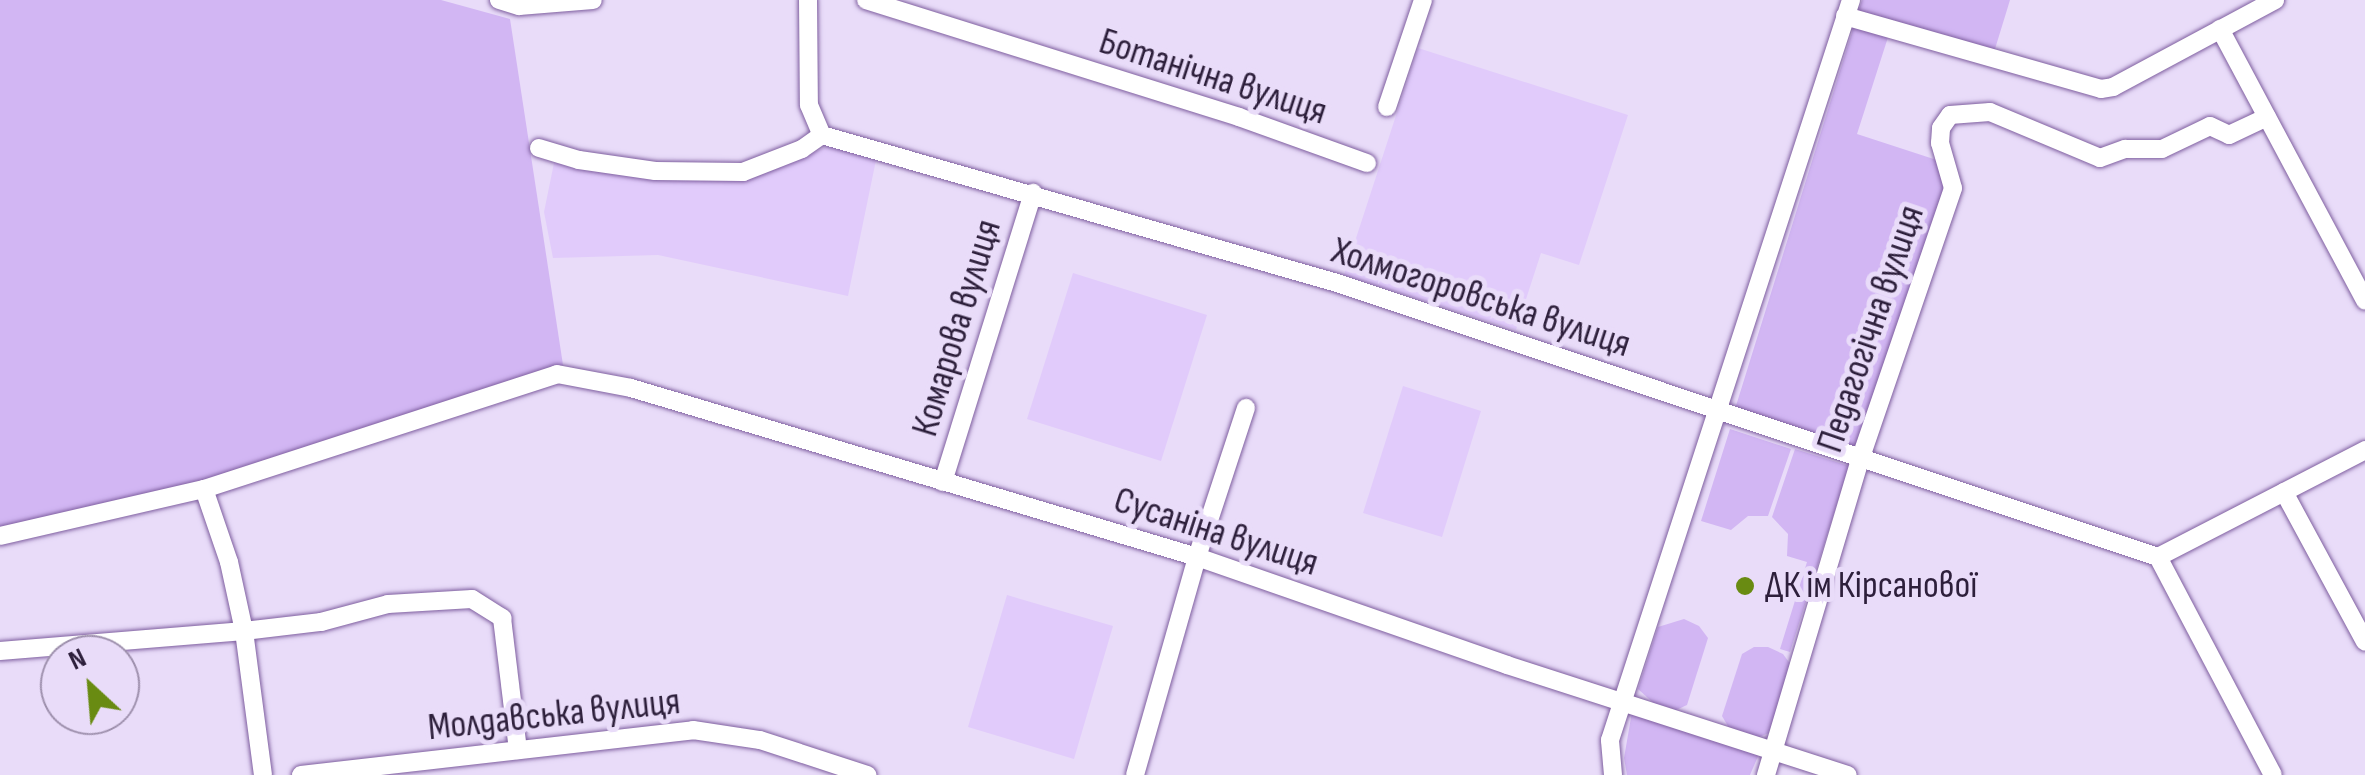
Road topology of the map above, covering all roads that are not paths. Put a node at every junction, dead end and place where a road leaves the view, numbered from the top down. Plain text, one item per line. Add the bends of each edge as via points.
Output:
1 (500, 0) edge
2 (593, 0) edge
3 (808, 0) edge
4 (866, 0) edge
5 (1423, 0) edge
6 (2275, 0) edge
7 (1848, 8) edge
8 (2220, 29) junction
9 (1386, 107) dead end
10 (2266, 116) junction
11 (822, 135) junction
12 (538, 148) dead end
13 (1367, 162) dead end
14 (1033, 193) junction
15 (2365, 301) edge
16 (1246, 408) dead end
17 (1718, 412) junction
18 (2365, 450) edge
19 (1861, 457) junction
20 (943, 482) junction
21 (204, 489) junction
22 (2284, 492) junction
23 (0, 536) edge
24 (2158, 557) junction
25 (1196, 558) junction
26 (244, 631) junction
27 (2365, 642) edge
28 (0, 651) edge
29 (1624, 702) junction
30 (518, 750) junction
31 (1775, 751) junction
32 (839, 771) edge
33 (263, 775) edge
34 (301, 775) edge
35 (867, 775) edge
36 (1135, 775) edge
37 (1613, 775) edge
38 (1766, 775) edge
39 (1848, 775) edge
40 (2273, 775) edge

1 - 2 street via 519,6
3 - 11 street via 810,106
4 - 13 street, Ботанічна вулиця
5 - 9 street
6 - 8 street
7 - 8 street via 2101,89
7 - 17 street
8 - 10 street
10 - 15 street
10 - 19 street, Педагогічна вулиця via 2229,135 2210,126 2162,149 2100,158 1990,112 1950,115 1940,143 1953,188
11 - 12 street via 743,172 655,171
11 - 14 street, Холмогоровська вулиця
14 - 17 street, Холмогоровська вулиця via 1337,283
14 - 20 street, Комарова вулиця
16 - 25 street
17 - 19 street, Холмогоровська вулиця
17 - 29 street
18 - 22 street
19 - 24 street, Холмогоровська вулиця
19 - 31 street, Педагогічна вулиця
20 - 21 street, Сусаніна вулиця via 631,388 556,374
20 - 25 street, Сусаніна вулиця
21 - 23 street
21 - 26 street
22 - 24 street
22 - 27 street
24 - 40 street
25 - 29 street, Сусаніна вулиця
25 - 36 street
26 - 28 street
26 - 30 street via 321,622 388,604 472,600 502,618
26 - 33 street
29 - 31 street, Сусаніна вулиця
29 - 37 street via 1610,740
30 - 32 street, Молдавська вулиця via 693,730 760,740
30 - 34 street, Молдавська вулиця
31 - 38 street, Педагогічна вулиця
31 - 39 street, Сусаніна вулиця
32 - 35 street, Молдавська вулиця

